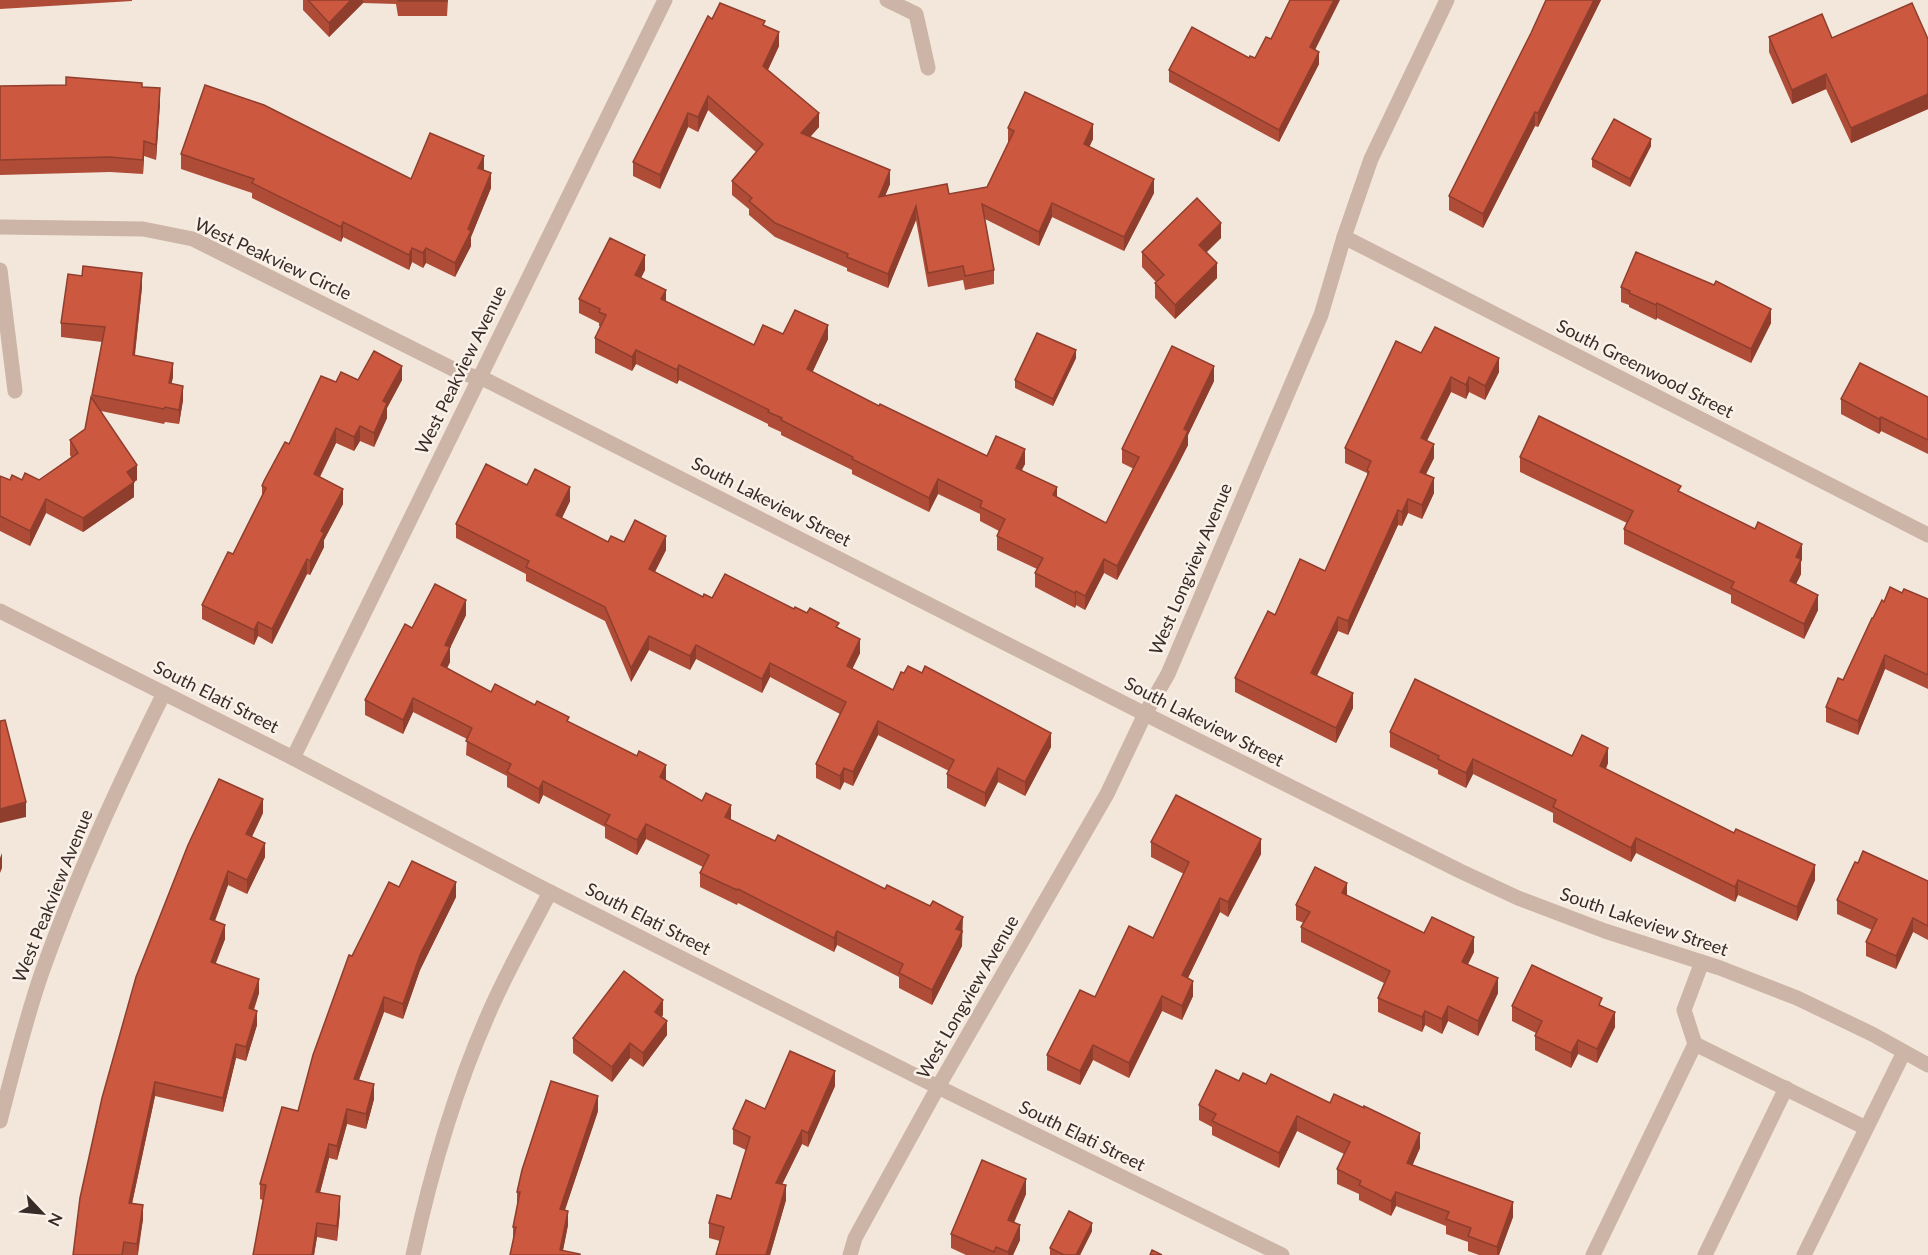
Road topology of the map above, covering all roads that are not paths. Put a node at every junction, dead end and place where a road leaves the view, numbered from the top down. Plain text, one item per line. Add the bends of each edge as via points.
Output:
1 (665, 0) edge
2 (887, 0) edge
3 (1447, 0) edge
4 (928, 68) dead end
5 (0, 227) edge
6 (1344, 237) junction
7 (0, 270) edge
8 (479, 379) junction
9 (15, 391) dead end
10 (1928, 535) edge
11 (0, 611) edge
12 (164, 693) junction
13 (1145, 714) junction
14 (293, 758) junction
15 (550, 892) junction
16 (1702, 962) junction
17 (1695, 1044) junction
18 (1904, 1052) junction
19 (1928, 1065) edge
20 (938, 1088) junction
21 (1786, 1088) junction
22 (0, 1121) edge
23 (1866, 1128) junction
24 (413, 1255) edge
25 (850, 1255) edge
26 (1282, 1255) edge
27 (1593, 1255) edge
28 (1705, 1255) edge
29 (1804, 1255) edge

1 - 8 street, West Peakview Avenue
2 - 4 street via 916,14
3 - 6 street, West Longview Avenue via 1371,159
5 - 8 street, West Peakview Circle via 143,229 193,239
6 - 10 street, South Greenwood Street
6 - 13 street, West Longview Avenue via 1321,315 1168,674
7 - 9 street
8 - 13 street, South Lakeview Street
8 - 14 street, West Peakview Avenue
11 - 12 street, South Elati Street
12 - 14 street, South Elati Street
12 - 22 street, West Peakview Avenue via 77,879 42,973
13 - 16 street, South Lakeview Street via 1518,898
13 - 20 street, West Longview Avenue via 1107,794
14 - 15 street, South Elati Street
15 - 20 street, South Elati Street
15 - 24 street via 488,1013 453,1101
16 - 17 street via 1684,1010
16 - 18 street, South Lakeview Street via 1797,998
17 - 21 street
17 - 27 street
18 - 19 street, South Lakeview Street
18 - 23 street
20 - 25 street, West Longview Avenue via 855,1238
20 - 26 street, South Elati Street
21 - 23 street
21 - 28 street
23 - 29 street

